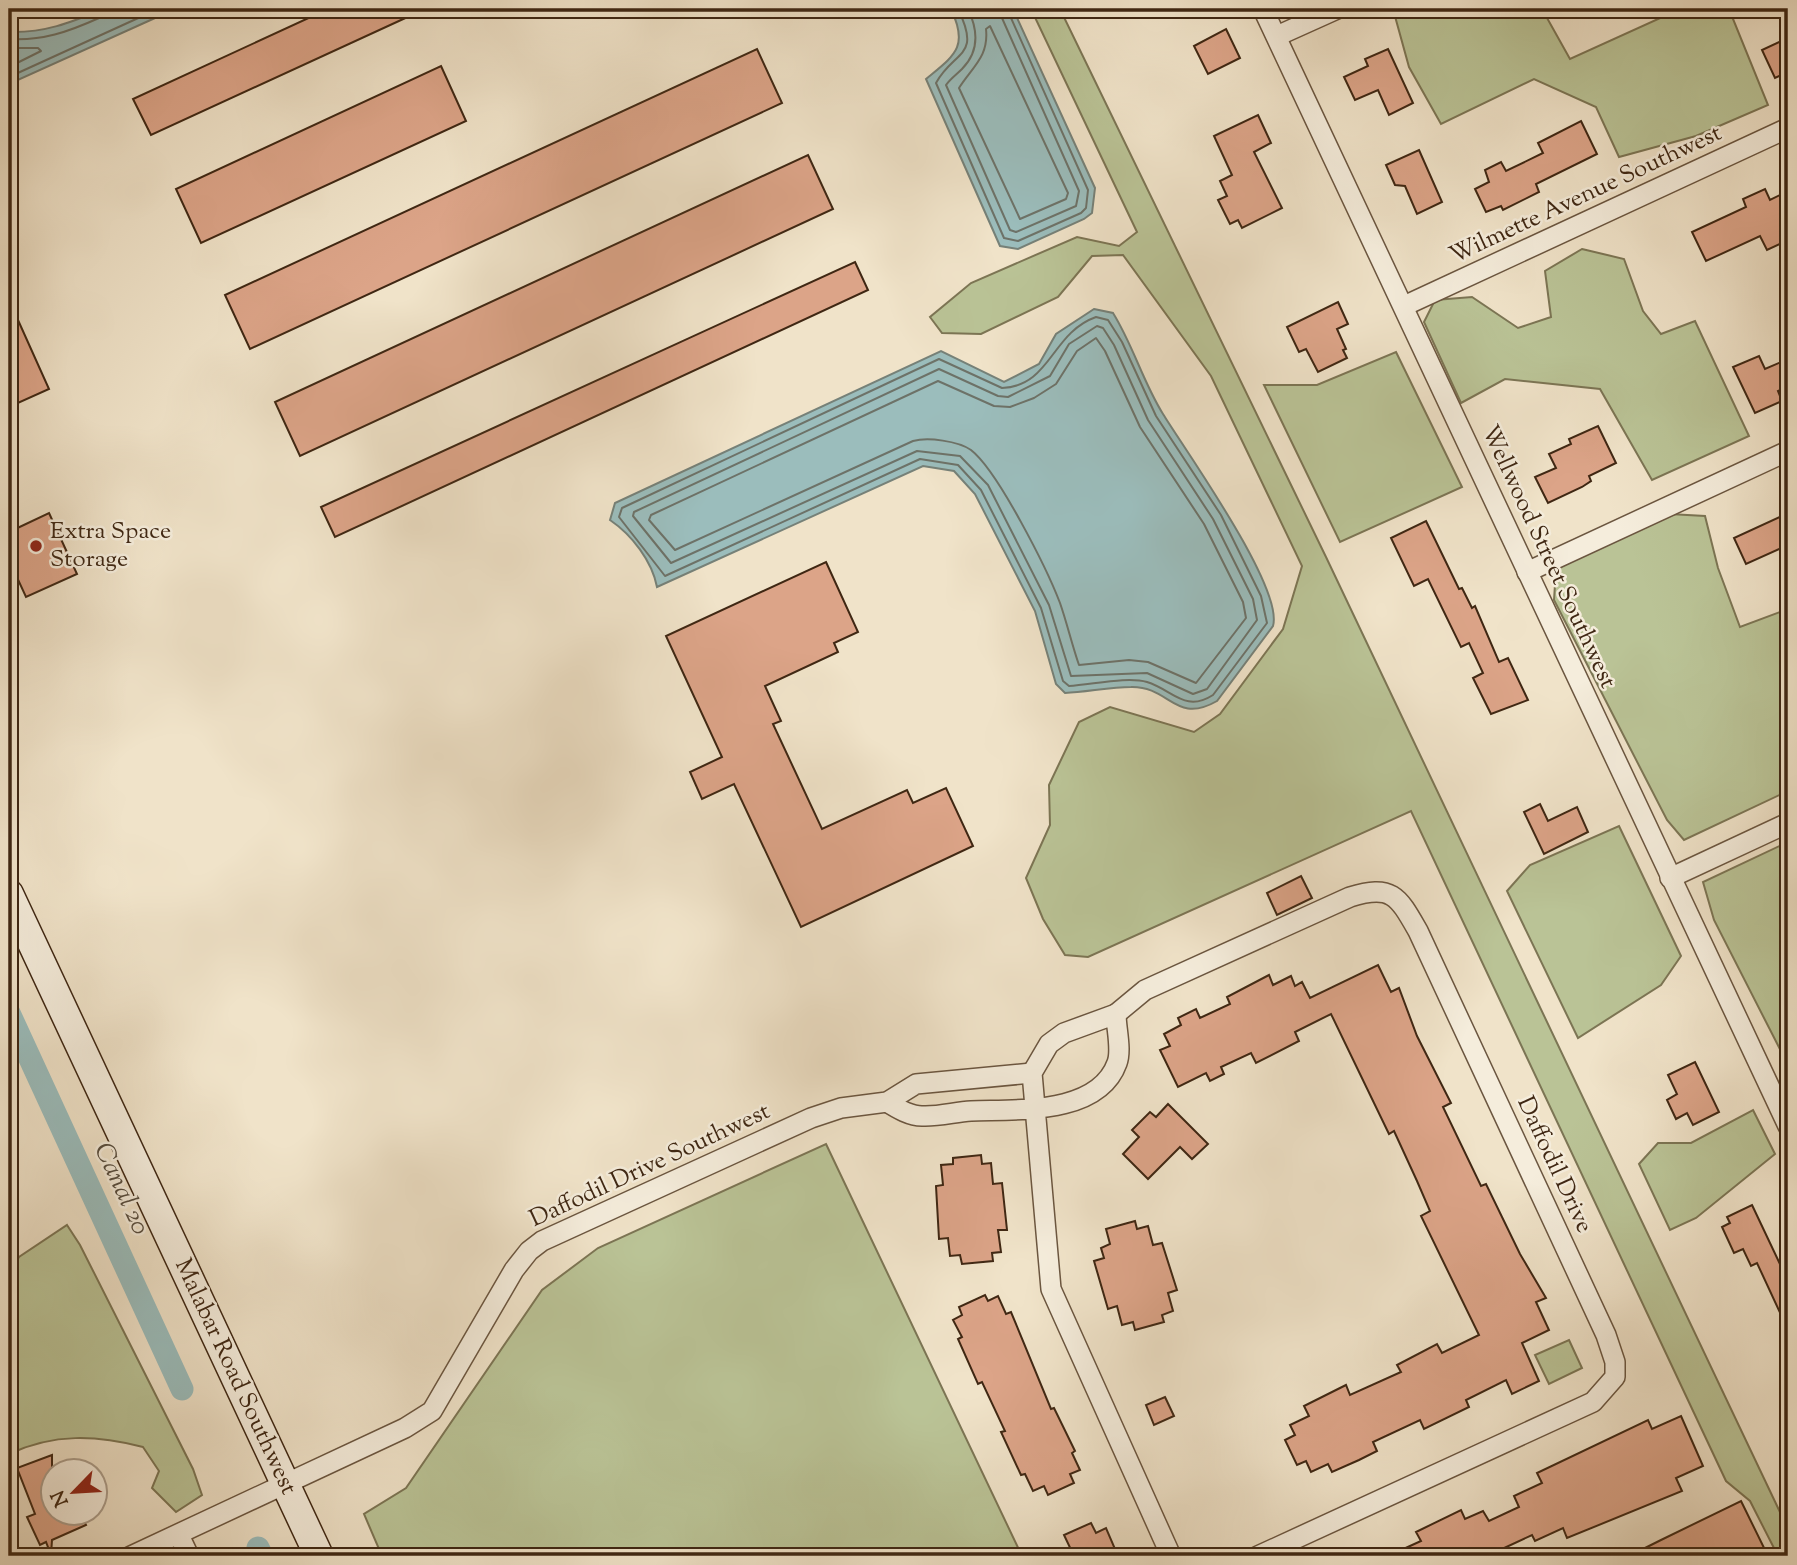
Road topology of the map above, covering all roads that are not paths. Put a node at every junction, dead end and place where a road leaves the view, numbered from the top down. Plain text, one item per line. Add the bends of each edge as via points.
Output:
1 (1263, 9) edge
2 (1337, 9) edge
3 (1277, 36) junction
4 (1788, 128) edge
5 (1404, 306) junction
6 (1788, 451) edge
7 (1527, 572) junction
8 (1788, 824) edge
9 (1670, 878) junction
10 (9, 894) edge
11 (1115, 1014) junction
12 (1032, 1073) junction
13 (887, 1102) junction
14 (1037, 1109) junction
15 (1788, 1126) edge
16 (284, 1482) junction
17 (179, 1535) junction
18 (131, 1556) edge
19 (189, 1556) edge
20 (319, 1556) edge
21 (1171, 1556) edge
22 (1258, 1556) edge

1 - 3 street, Wellwood Street Southwest
2 - 3 street
3 - 5 street, Wellwood Street Southwest
4 - 5 street, Wilmette Avenue Southwest
5 - 7 street, Wellwood Street Southwest
6 - 7 street
7 - 9 street, Wellwood Street Southwest
8 - 9 street
9 - 15 street, Wellwood Street Southwest
10 - 16 main road, Malabar Road Southwest
11 - 12 street, Daffodil Drive via 1064,1033 1049,1044
11 - 14 street via 1117,1063 1104,1081 1059,1107
11 - 22 street, Daffodil Drive via 1145,990 1350,897 1372,890 1389,892 1418,931 1615,1362 1615,1377 1593,1402
12 - 13 street, Daffodil Drive Southwest via 916,1084
12 - 14 street
13 - 14 street via 920,1117
13 - 16 street, Daffodil Drive Southwest via 841,1108 811,1118 542,1241 514,1270 432,1411 405,1428
14 - 21 street via 1051,1289
16 - 17 street, Daffodil Drive Southwest
16 - 20 main road, Malabar Road Southwest
17 - 18 street, Daffodil Drive Southwest
17 - 19 street

